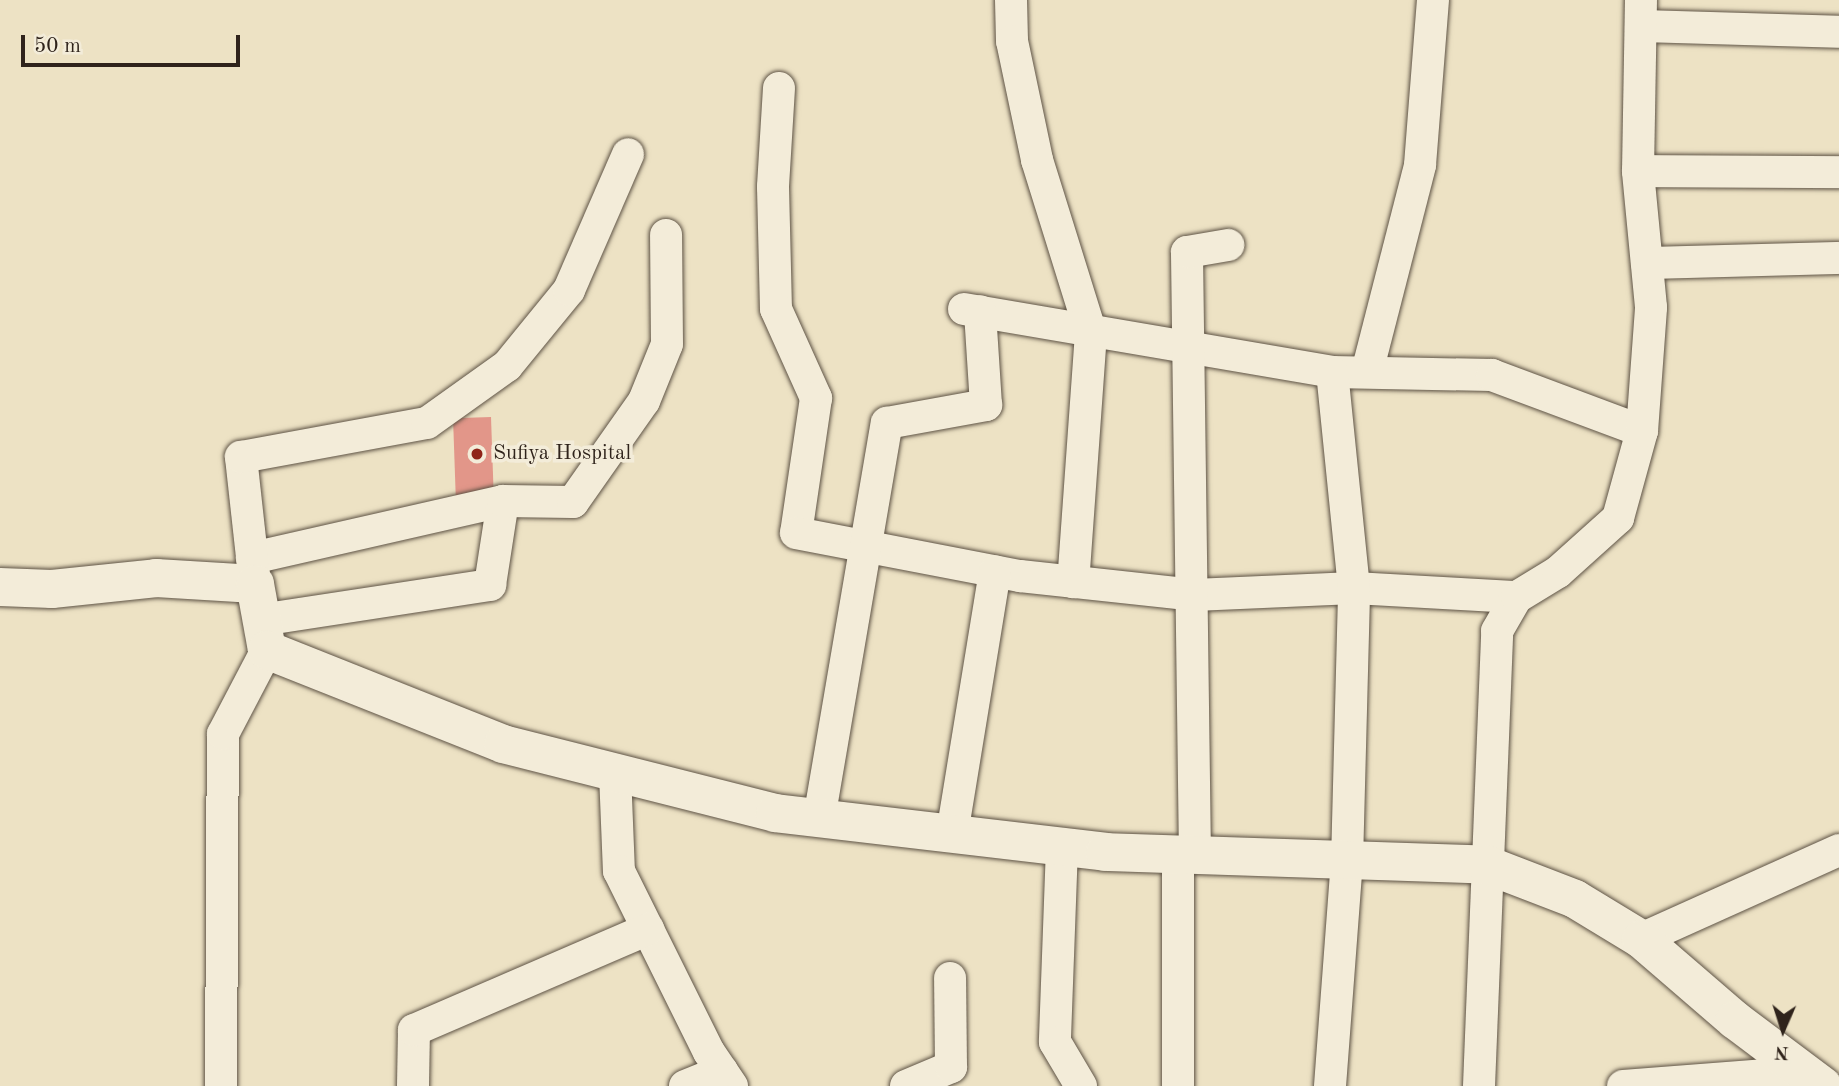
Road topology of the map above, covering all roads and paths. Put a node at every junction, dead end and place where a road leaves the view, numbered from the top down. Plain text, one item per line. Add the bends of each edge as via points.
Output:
1 (1011, 0) edge
2 (1433, 0) edge
3 (1641, 13) edge
4 (1839, 32) edge
5 (779, 88) dead end
6 (628, 154) dead end
7 (1638, 171) junction
8 (1839, 172) edge
9 (666, 235) dead end
10 (1228, 245) dead end
11 (1839, 258) edge
12 (1647, 263) junction
13 (1091, 333) junction
14 (1185, 345) junction
15 (1332, 372) junction
16 (1367, 372) junction
17 (1642, 431) junction
18 (503, 501) junction
19 (866, 546) junction
20 (995, 571) junction
21 (1073, 582) junction
22 (0, 587) edge
23 (1354, 588) junction
24 (1194, 596) junction
25 (1517, 597) junction
26 (259, 603) junction
27 (615, 773) junction
28 (819, 819) junction
29 (952, 834) junction
30 (1062, 847) junction
31 (1839, 850) edge
32 (1186, 856) junction
33 (1347, 862) junction
34 (1487, 865) junction
35 (648, 929) junction
36 (1641, 939) junction
37 (950, 978) dead end
38 (727, 1079) edge
39 (1814, 1079) edge
40 (221, 1086) edge
41 (413, 1086) edge
42 (685, 1086) edge
43 (906, 1086) edge
44 (1081, 1086) edge
45 (1178, 1086) edge
46 (1330, 1086) edge
47 (1479, 1086) edge
48 (1623, 1086) edge
49 (1633, 1086) edge

1 - 13 street via 1012,41 1037,160
2 - 16 street via 1420,165
3 - 4 street
3 - 7 street
5 - 19 street via 773,187 776,309 816,398 796,533
6 - 26 street via 569,290 507,366 427,423 241,457
7 - 8 street
7 - 12 street
9 - 18 street via 667,344 644,401 573,502
10 - 14 street via 1187,252
11 - 12 street
12 - 17 street via 1651,307
13 - 14 street
13 - 19 street via 972,310 986,405 887,423
13 - 21 street
14 - 15 street
14 - 24 street
15 - 16 street
15 - 23 street
16 - 17 street via 1492,375
17 - 25 street via 1618,518 1558,572
18 - 26 street
18 - 26 street via 490,585
19 - 20 street
19 - 28 street
20 - 21 street
20 - 29 street
21 - 24 street
22 - 26 street via 52,589 156,578
23 - 24 street
23 - 25 street
23 - 33 street
24 - 32 street
25 - 34 street via 1497,631
26 - 27 street via 503,744
26 - 40 street via 223,734
27 - 28 street via 775,813
27 - 35 street via 619,872
28 - 29 street
29 - 30 street
30 - 32 street
30 - 44 street via 1055,1042
31 - 36 street
32 - 33 street
32 - 45 street
33 - 34 street
33 - 46 street
34 - 36 street via 1575,899
34 - 47 street
35 - 38 street
35 - 41 street via 414,1030
36 - 39 street via 1735,1020
37 - 43 street via 951,1067
38 - 42 street
39 - 49 street
48 - 49 street

